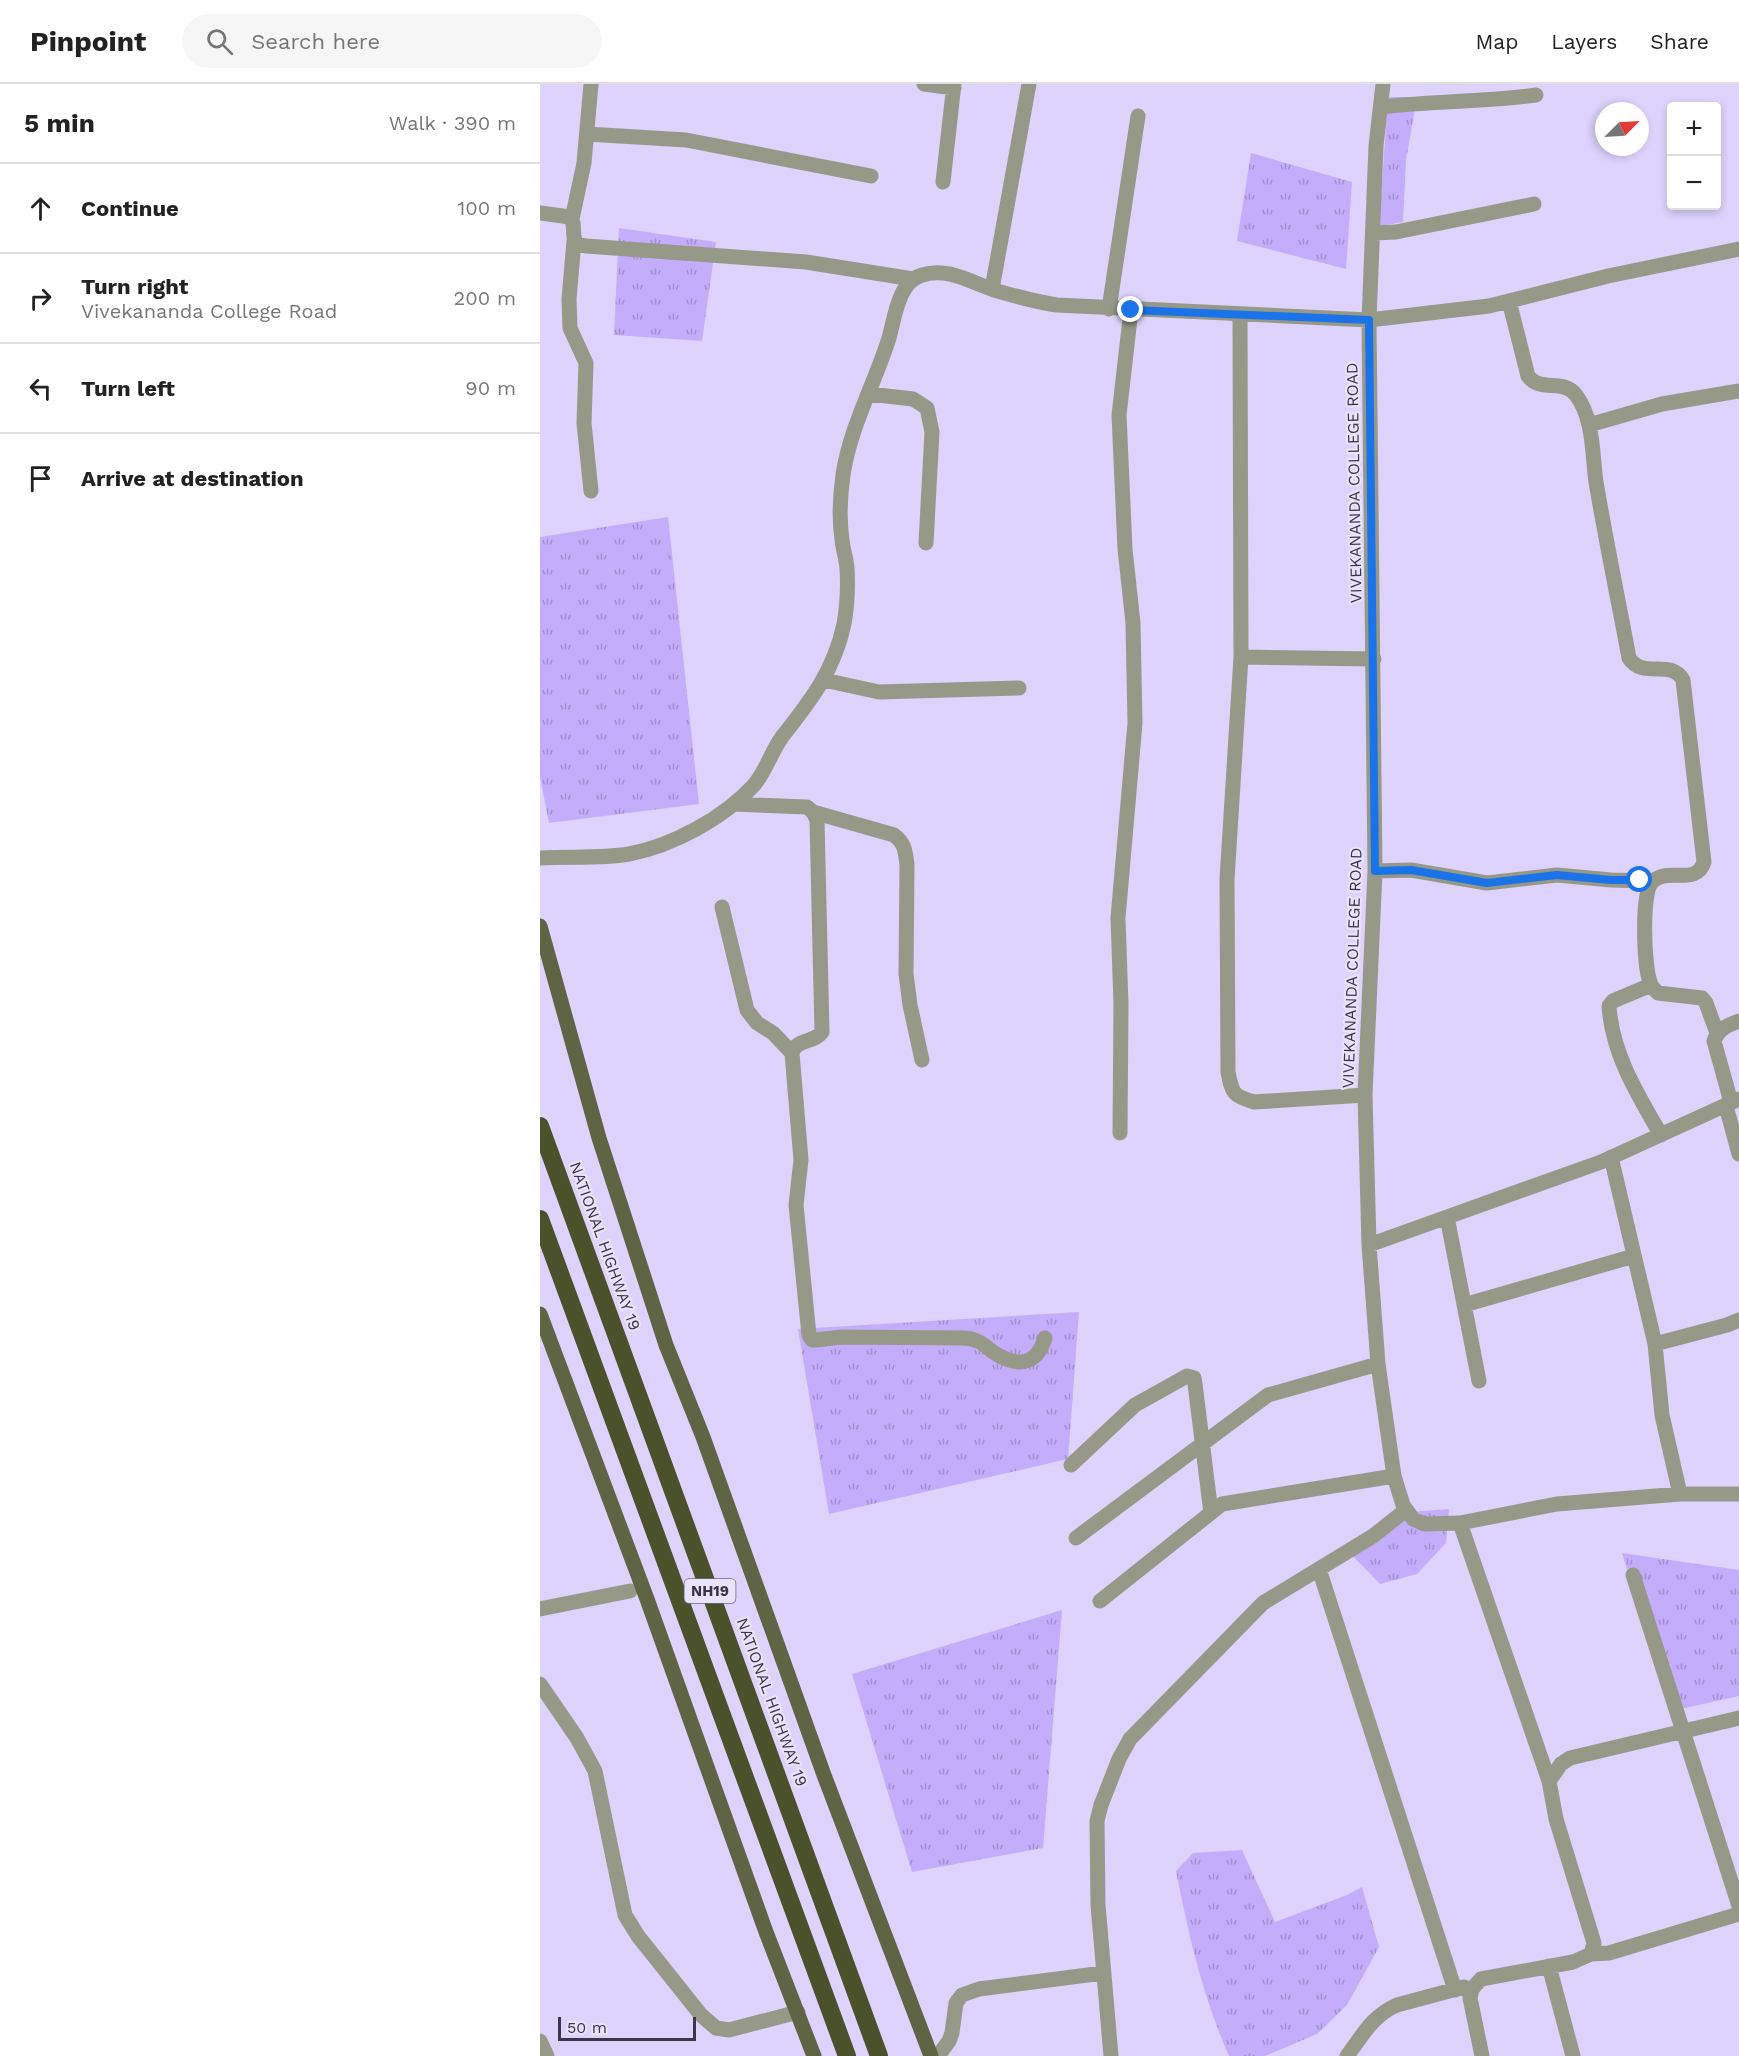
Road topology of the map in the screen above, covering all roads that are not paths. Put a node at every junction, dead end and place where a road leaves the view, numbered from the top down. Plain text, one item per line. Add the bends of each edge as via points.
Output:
1 (591, 84) edge
2 (924, 84) edge
3 (1029, 84) edge
4 (1383, 84) edge
5 (954, 86) edge
6 (1536, 95) dead end
7 (1381, 107) junction
8 (1138, 116) dead end
9 (587, 134) junction
10 (872, 176) dead end
11 (943, 182) dead end
12 (1534, 204) dead end
13 (540, 213) edge
14 (572, 219) junction
15 (1373, 233) junction
16 (574, 241) junction
17 (1739, 249) edge
18 (913, 279) junction
19 (992, 289) junction
20 (1509, 301) junction
21 (1109, 309) junction
22 (1131, 310) junction
23 (1240, 315) junction
24 (1369, 320) junction
25 (1739, 391) edge
26 (869, 394) junction
27 (1589, 424) junction
28 (591, 491) dead end
29 (926, 543) dead end
30 (1241, 657) junction
31 (1374, 659) junction
32 (824, 680) junction
33 (1019, 688) dead end
34 (734, 804) junction
35 (813, 812) junction
36 (540, 858) edge
37 (1375, 871) junction
38 (1653, 881) junction
39 (722, 907) dead end
40 (540, 926) edge
41 (1650, 985) junction
42 (1739, 1021) edge
43 (1717, 1033) junction
44 (792, 1053) junction
45 (922, 1060) dead end
46 (1365, 1095) junction
47 (1732, 1102) edge
48 (540, 1126) edge
49 (1120, 1133) dead end
50 (1661, 1135) junction
51 (1739, 1154) edge
52 (1611, 1157) junction
53 (1447, 1217) junction
54 (540, 1219) edge
55 (1369, 1245) junction
56 (1634, 1256) junction
57 (1464, 1305) junction
58 (540, 1314) edge
59 (1739, 1320) edge
60 (1045, 1338) dead end
61 (1654, 1344) junction
62 (1378, 1364) junction
63 (1479, 1381) dead end
64 (1204, 1443) junction
65 (1071, 1465) dead end
66 (1394, 1476) junction
67 (1680, 1494) junction
68 (1739, 1494) edge
69 (1406, 1510) junction
70 (1210, 1513) junction
71 (1460, 1523) junction
72 (1076, 1538) dead end
73 (1319, 1569) junction
74 (1633, 1575) dead end
75 (630, 1591) dead end
76 (1100, 1602) dead end
77 (540, 1609) edge
78 (540, 1684) edge
79 (1739, 1718) edge
80 (1683, 1731) junction
81 (1549, 1781) junction
82 (1739, 1906) edge
83 (1739, 1914) edge
84 (1592, 1954) junction
85 (1549, 1966) junction
86 (1103, 1973) junction
87 (1476, 1984) junction
88 (1455, 1990) junction
89 (798, 2012) junction
90 (540, 2041) edge
91 (1354, 2052) edge
92 (547, 2056) edge
93 (814, 2056) edge
94 (847, 2056) edge
95 (879, 2056) edge
96 (931, 2056) edge
97 (938, 2056) edge
98 (1111, 2056) edge
99 (1482, 2056) edge
100 (1573, 2056) edge

1 - 9 street
2 - 5 street
3 - 19 street
4 - 7 street, VIVEKANANDA COLLEGE ROAD
5 - 11 street
6 - 7 street
7 - 15 street, VIVEKANANDA COLLEGE ROAD
8 - 21 street
9 - 10 street via 686,140
9 - 14 street
12 - 15 street via 1396,232
13 - 14 street
14 - 16 street
15 - 24 street, VIVEKANANDA COLLEGE ROAD
16 - 18 street via 586,246 806,262
16 - 28 street via 569,318 573,339 586,363 584,423
17 - 20 street
18 - 19 street via 938,272 956,274
18 - 26 street via 901,299
19 - 21 street via 1034,302
20 - 24 street
20 - 27 street via 1528,376 1542,386 1563,385 1571,389 1584,407
21 - 22 street
22 - 23 street
22 - 49 street via 1119,415 1125,549 1133,622 1135,723 1118,918
23 - 24 street
23 - 30 street
24 - 31 street, VIVEKANANDA COLLEGE ROAD
25 - 27 street via 1662,404
26 - 29 street via 913,399 927,408 932,432
26 - 32 street via 848,450 844,473 844,623
27 - 38 street via 1629,658 1642,668 1674,670 1683,680 1704,862 1691,876 1664,875
30 - 31 street
30 - 46 street via 1227,879 1228,1072 1232,1090 1254,1102
31 - 37 street, VIVEKANANDA COLLEGE ROAD
32 - 33 street via 879,692
32 - 34 street via 778,743 755,784
34 - 35 street via 807,807
34 - 36 street via 656,848 598,857
35 - 44 street via 817,820 823,1022 818,1037 798,1044
35 - 45 street via 894,835 905,847 906,974
37 - 38 street via 1411,870 1487,883 1557,875
37 - 46 street, VIVEKANANDA COLLEGE ROAD
38 - 41 street via 1647,890 1644,939
39 - 44 street via 747,1010
40 - 96 main road via 602,1149 666,1345
41 - 43 street via 1658,993 1702,998
41 - 50 street via 1613,1001 1609,1016 1625,1071
42 - 43 street
43 - 47 street via 1714,1041
44 - 60 street via 801,1160 796,1205 805,1314 812,1340 963,1338 979,1341 1006,1360 1026,1362 1041,1350
46 - 55 street, VIVEKANANDA COLLEGE ROAD
47 - 50 street
47 - 51 street
48 - 95 highway, NATIONAL HIGHWAY 19 / NH19
50 - 52 street
52 - 53 street
52 - 56 street
53 - 55 street
53 - 57 street
54 - 94 highway, NH19
55 - 62 street, VIVEKANANDA COLLEGE ROAD
56 - 57 street
56 - 61 street
57 - 63 street
58 - 89 main road
59 - 61 street
61 - 67 street via 1662,1416
62 - 64 street via 1268,1395
62 - 66 street, VIVEKANANDA COLLEGE ROAD
64 - 65 street via 1194,1378 1187,1376 1135,1406
64 - 70 street
64 - 72 street
66 - 69 street, VIVEKANANDA COLLEGE ROAD
66 - 70 street via 1222,1504
67 - 68 street
67 - 71 street via 1557,1504
69 - 71 street via 1413,1520 1424,1524
69 - 73 street
70 - 76 street
71 - 81 street
73 - 86 street via 1263,1603 1130,1739 1119,1759 1097,1821
73 - 88 street
74 - 80 street
75 - 77 street
78 - 89 street via 595,1771 625,1915 638,1936 701,2015 716,2028 729,2030
79 - 80 street
80 - 81 street via 1570,1758
80 - 82 street
81 - 84 street via 1556,1819 1594,1943
83 - 84 street via 1609,1953
84 - 85 street
85 - 87 street via 1487,1977
85 - 100 street
86 - 97 street via 979,1989 962,1995 956,2003 950,2041
86 - 98 street
87 - 88 street
87 - 99 street via 1470,1998
88 - 91 street via 1386,2010 1372,2021
89 - 93 main road
90 - 92 street

